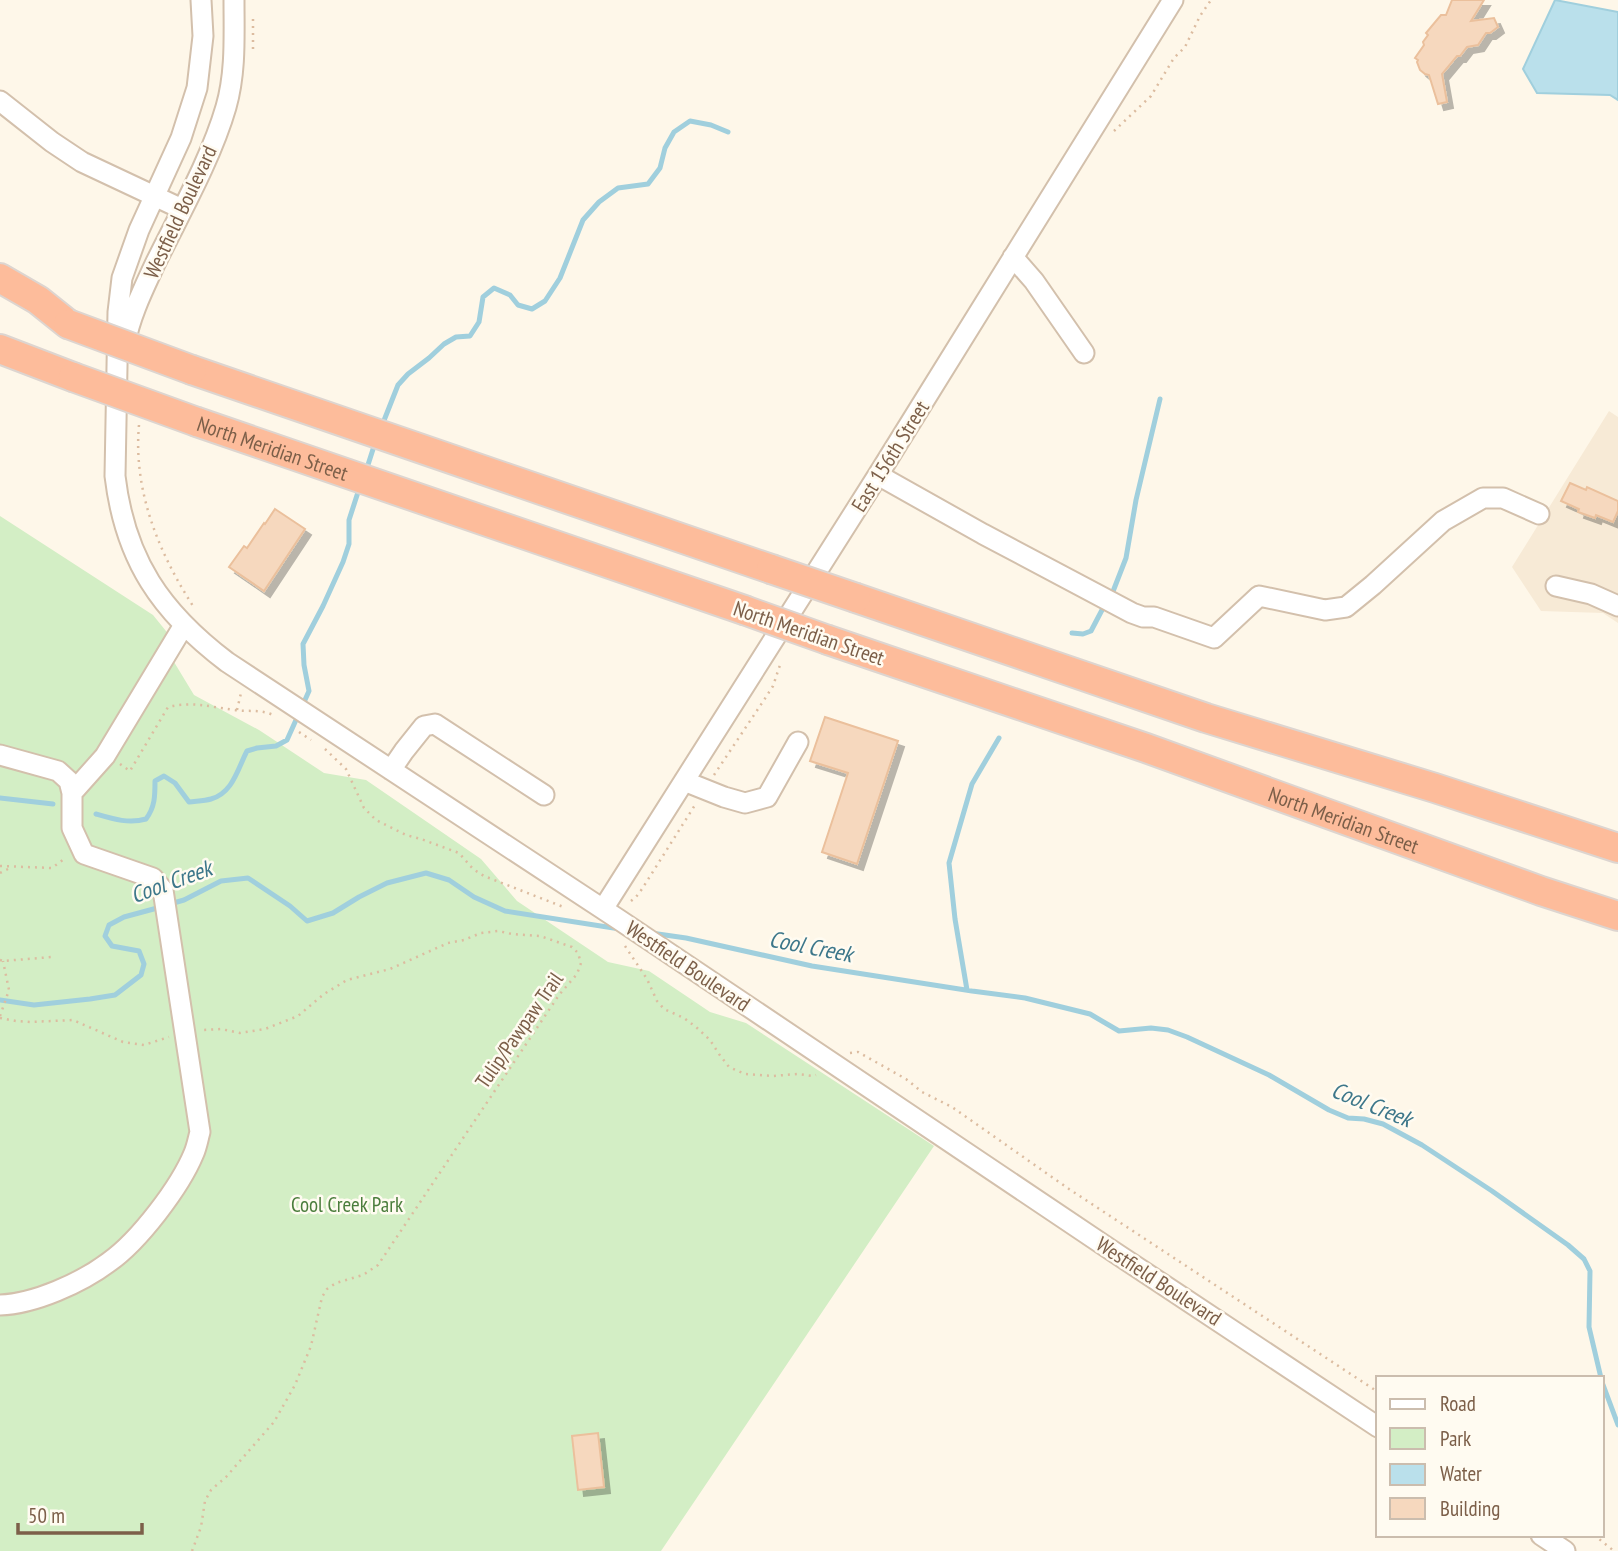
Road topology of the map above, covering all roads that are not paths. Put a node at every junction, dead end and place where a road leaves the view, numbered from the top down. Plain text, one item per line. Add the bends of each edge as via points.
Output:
1 (201, 0) edge
2 (234, 0) edge
3 (1173, 0) edge
4 (0, 101) edge
5 (154, 196) junction
6 (182, 209) junction
7 (1013, 257) junction
8 (0, 278) edge
9 (0, 297) edge
10 (68, 324) junction
11 (0, 349) edge
12 (1084, 353) dead end
13 (0, 369) edge
14 (73, 377) junction
15 (116, 422) junction
16 (878, 475) junction
17 (1539, 514) dead end
18 (1556, 586) dead end
19 (1618, 606) edge
20 (184, 625) junction
21 (798, 741) dead end
22 (0, 755) edge
23 (391, 770) junction
24 (684, 781) junction
25 (1435, 788) junction
26 (72, 793) junction
27 (544, 795) dead end
28 (1618, 833) edge
29 (1618, 848) edge
30 (617, 910) junction
31 (1618, 918) edge
32 (0, 1305) edge
33 (1376, 1426) edge
34 (1544, 1537) edge
35 (1565, 1551) edge

1 - 5 street, Westfield Boulevard via 203,36 197,88 181,138
2 - 6 street, Westfield Boulevard via 234,54 226,105
3 - 7 street, East 156th Street
4 - 5 street via 82,162
5 - 6 street
5 - 15 street, Westfield Boulevard via 122,278
6 - 15 street, Westfield Boulevard via 127,334
7 - 12 street
7 - 16 street, East 156th Street
8 - 10 highway
9 - 10 highway
10 - 25 highway, bridge via 1206,718
11 - 14 highway, North Meridian Street
13 - 14 highway
14 - 31 highway, North Meridian Street, bridge via 1146,748
15 - 20 street, Westfield Boulevard via 118,502 133,551 157,593
16 - 17 street via 1132,613 1214,638 1259,596 1325,610 1346,607 1443,521 1483,498 1503,498
16 - 24 street, East 156th Street
18 - 19 street
20 - 23 street, Westfield Boulevard via 283,710
20 - 26 street via 105,755
21 - 24 street via 766,797 745,803
22 - 26 street via 58,771
23 - 27 street via 424,726 435,724
23 - 30 street, Westfield Boulevard
24 - 30 street, East 156th Street
25 - 28 highway
25 - 29 highway
26 - 32 street via 72,828 84,854 153,878 163,890 200,1132 196,1150 164,1202 110,1262 65,1287
30 - 33 street, Westfield Boulevard via 652,943
34 - 35 street

